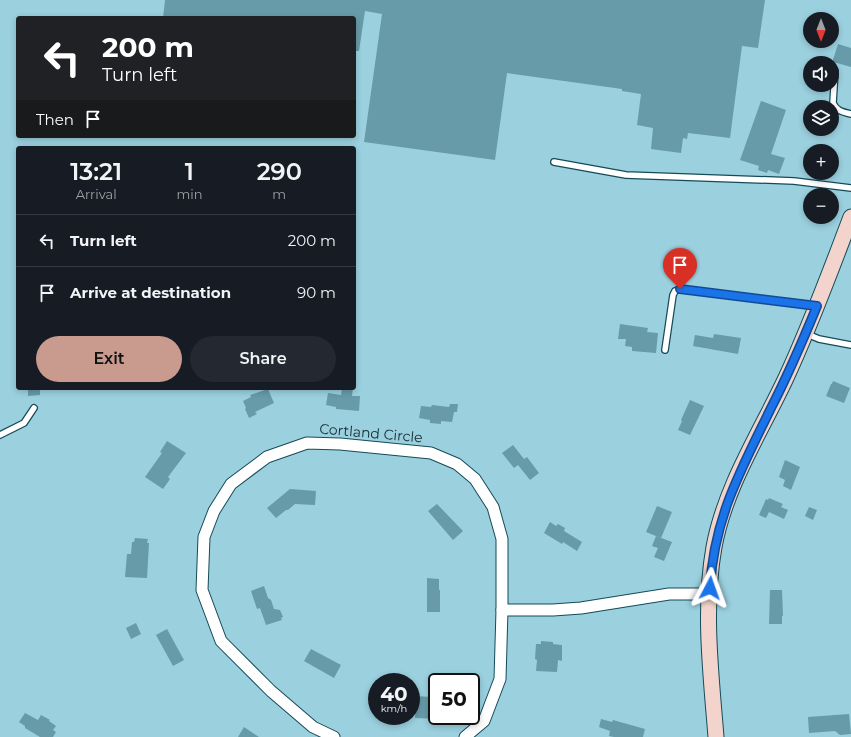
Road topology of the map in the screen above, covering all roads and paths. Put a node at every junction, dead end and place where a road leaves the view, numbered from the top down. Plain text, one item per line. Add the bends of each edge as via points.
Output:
1 (834, 92) edge
2 (851, 114) edge
3 (554, 162) dead end
4 (851, 188) edge
5 (851, 217) edge
6 (817, 306) junction
7 (806, 333) junction
8 (851, 345) edge
9 (665, 350) dead end
10 (34, 408) dead end
11 (0, 435) edge
12 (709, 594) junction
13 (502, 610) junction
14 (334, 737) edge
15 (466, 737) edge
16 (716, 737) edge

1 - 2 lane via 835,108
3 - 4 lane via 626,174 794,181
5 - 6 main road
6 - 7 main road
6 - 9 lane via 680,289 673,295
7 - 8 lane via 819,339
7 - 12 main road via 730,495 714,546
10 - 11 lane via 24,423
12 - 13 street via 669,594 581,608
12 - 16 main road via 710,660
13 - 14 street, Cortland Circle via 502,539 493,507 475,479 457,464 432,453 340,444 307,443 266,457 231,484 214,511 204,537 202,590 221,641 270,691 313,727
13 - 15 street, Cortland Circle via 500,678 484,721

